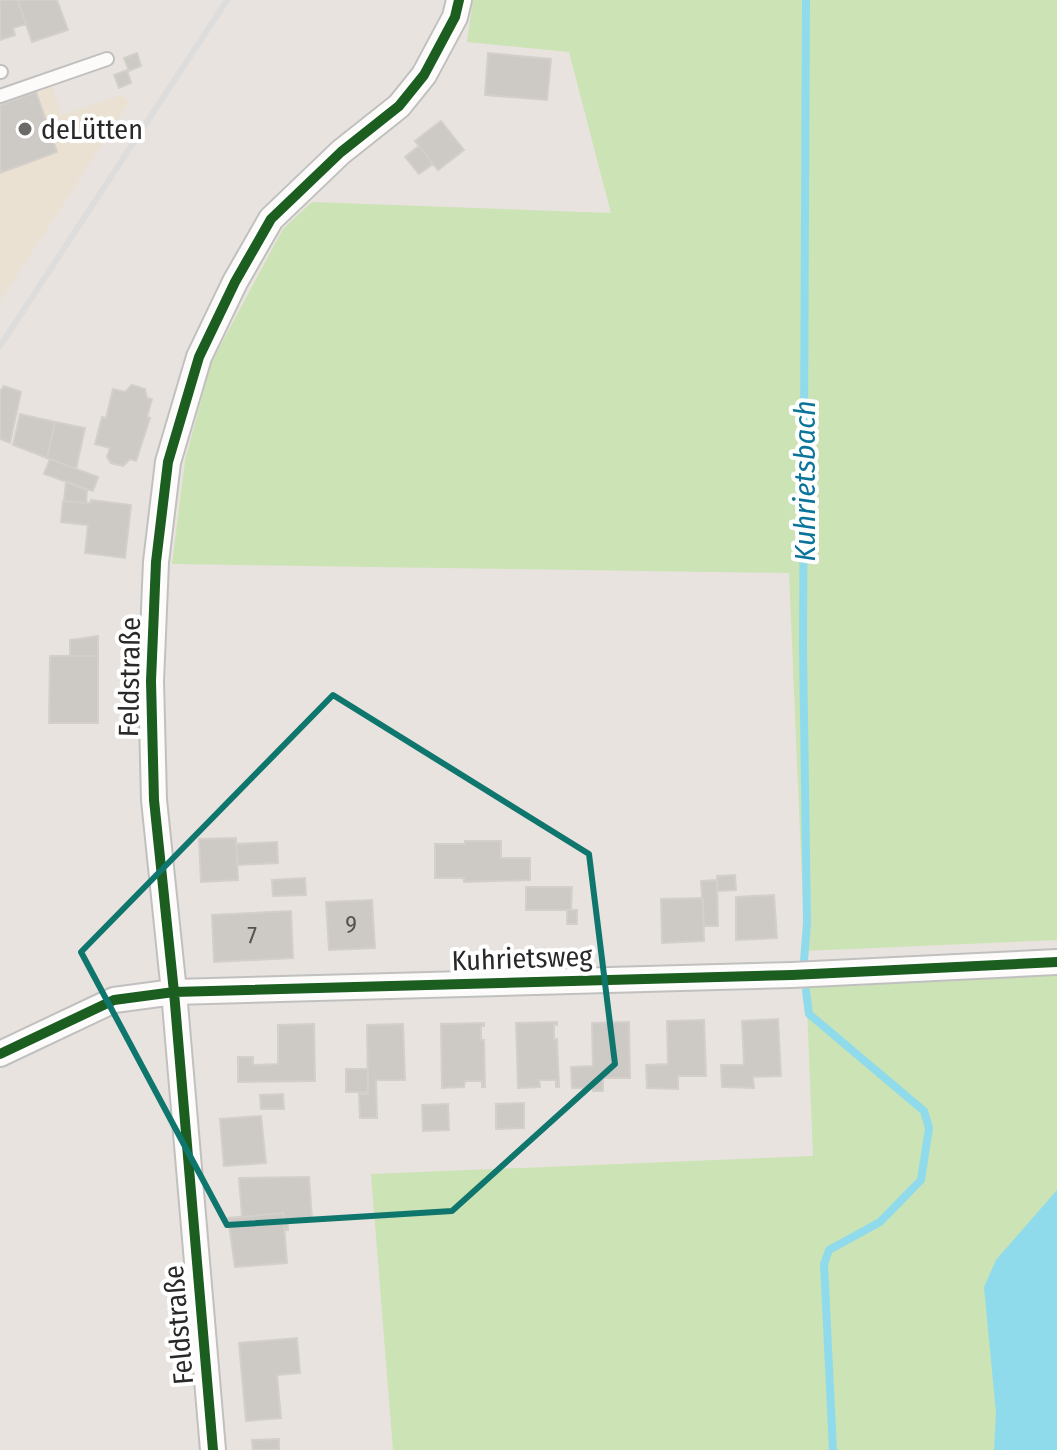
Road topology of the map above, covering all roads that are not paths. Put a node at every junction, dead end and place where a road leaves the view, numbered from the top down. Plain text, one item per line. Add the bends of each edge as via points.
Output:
1 (459, 0) edge
2 (107, 59) dead end
3 (0, 96) edge
4 (1057, 962) edge
5 (174, 992) junction
6 (0, 1054) edge
7 (213, 1450) edge

1 - 5 street, Feldstraße via 424,75 399,106 271,219 199,357 168,462 156,562 151,681 154,800
2 - 3 lane
4 - 5 street, Kuhrietsweg
5 - 6 street, Kuhrietsweg via 114,1000
5 - 7 street, Feldstraße

